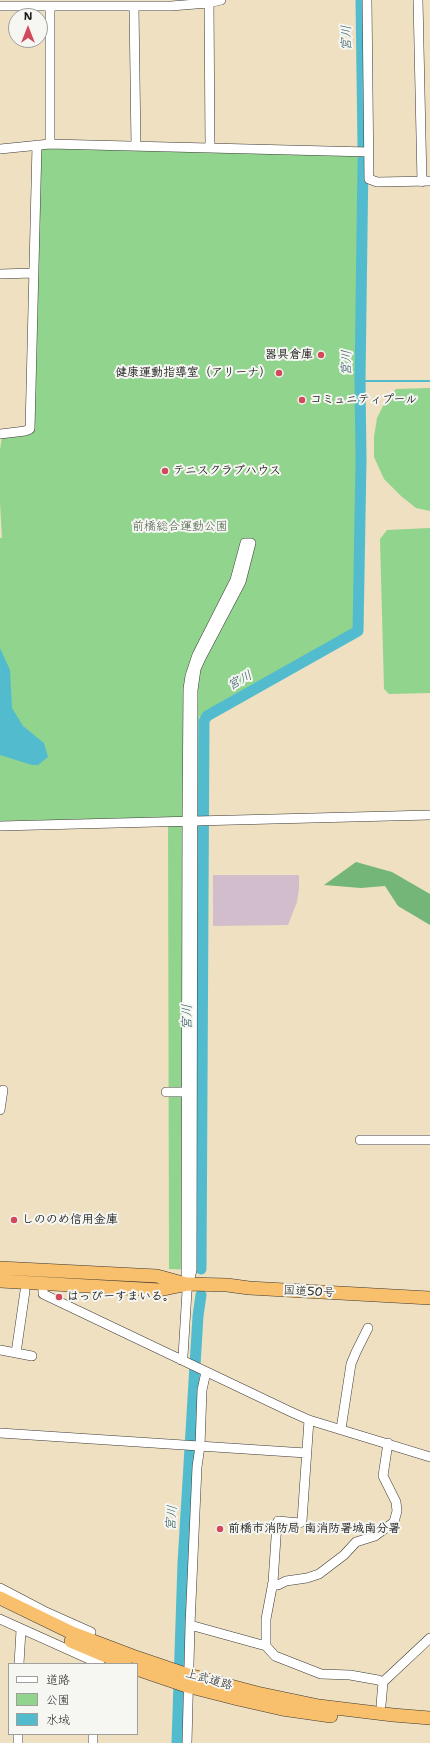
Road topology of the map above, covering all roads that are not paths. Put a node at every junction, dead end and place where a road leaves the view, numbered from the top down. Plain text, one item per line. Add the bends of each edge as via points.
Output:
1 (221, 0) edge
2 (367, 0) edge
3 (418, 0) edge
4 (208, 2) edge
5 (121, 4) edge
6 (0, 6) edge
7 (50, 6) junction
8 (134, 7) junction
9 (50, 144) junction
10 (36, 145) junction
11 (136, 146) junction
12 (210, 148) junction
13 (0, 149) edge
14 (369, 152) junction
15 (426, 182) edge
16 (34, 273) junction
17 (0, 274) edge
18 (0, 434) edge
19 (430, 815) edge
20 (196, 821) junction
21 (0, 826) edge
22 (2, 1091) edge
23 (166, 1092) dead end
24 (189, 1092) junction
25 (0, 1110) edge
26 (360, 1140) dead end
27 (430, 1140) edge
28 (0, 1268) edge
29 (0, 1281) edge
30 (43, 1283) junction
31 (188, 1284) junction
32 (26, 1291) dead end
33 (430, 1298) edge
34 (368, 1328) dead end
35 (0, 1350) edge
36 (16, 1353) junction
37 (32, 1356) dead end
38 (184, 1362) junction
39 (203, 1371) junction
40 (310, 1420) junction
41 (340, 1429) junction
42 (0, 1433) edge
43 (388, 1443) junction
44 (198, 1446) junction
45 (306, 1453) junction
46 (430, 1457) edge
47 (272, 1585) junction
48 (0, 1588) edge
49 (0, 1598) edge
50 (0, 1608) edge
51 (0, 1619) edge
52 (190, 1625) junction
53 (74, 1629) junction
54 (21, 1630) junction
55 (91, 1632) dead end
56 (430, 1638) edge
57 (266, 1646) junction
58 (19, 1663) edge
59 (96, 1663) edge
60 (123, 1663) edge
61 (138, 1668) edge
62 (182, 1678) junction
63 (383, 1682) junction
64 (381, 1705) dead end
65 (430, 1718) edge
66 (430, 1726) edge
67 (187, 1743) edge

1 - 4 street
2 - 14 street
3 - 15 street
4 - 8 street
4 - 12 street
5 - 7 street
5 - 8 street
6 - 7 street
7 - 9 street
8 - 11 street
9 - 10 street
9 - 11 street
10 - 13 street
10 - 16 street
11 - 12 street
12 - 14 street
14 - 15 street via 369,175 372,181
16 - 17 street
16 - 18 street via 30,429
19 - 20 street
20 - 20 street via 188,696 190,676 197,656 235,580 245,543 251,543 241,582 196,669 193,700
20 - 21 street
20 - 24 street
22 - 25 street
23 - 24 street
24 - 31 street via 192,1270
26 - 27 street
28 - 31 highway, 国道50号 via 157,1276
29 - 30 highway, 国道50号
30 - 31 highway, 国道50号 via 159,1290
30 - 38 street via 43,1294
31 - 33 highway, 国道50号
31 - 38 street
32 - 36 street
34 - 41 street via 351,1364
35 - 36 street
36 - 37 street
38 - 39 street
39 - 40 street
39 - 44 street
40 - 41 street
40 - 45 street
41 - 43 street
42 - 44 street
43 - 46 street
43 - 47 street via 383,1476 396,1502 394,1522 375,1536 356,1542 319,1574
44 - 45 street
44 - 52 street
45 - 47 street via 302,1521 277,1523
47 - 57 street via 267,1612
48 - 53 street
49 - 53 highway, 上武道路
50 - 60 highway
51 - 54 street
52 - 57 street
52 - 62 street
53 - 55 street
53 - 62 highway, 上武道路
54 - 58 street
54 - 59 street
56 - 63 street
57 - 63 street via 274,1656 321,1674 350,1675
61 - 62 highway, 上武道路
62 - 65 highway, 上武道路 via 318,1706
62 - 66 highway, 上武道路 via 282,1709 377,1722
62 - 67 street
63 - 64 street

